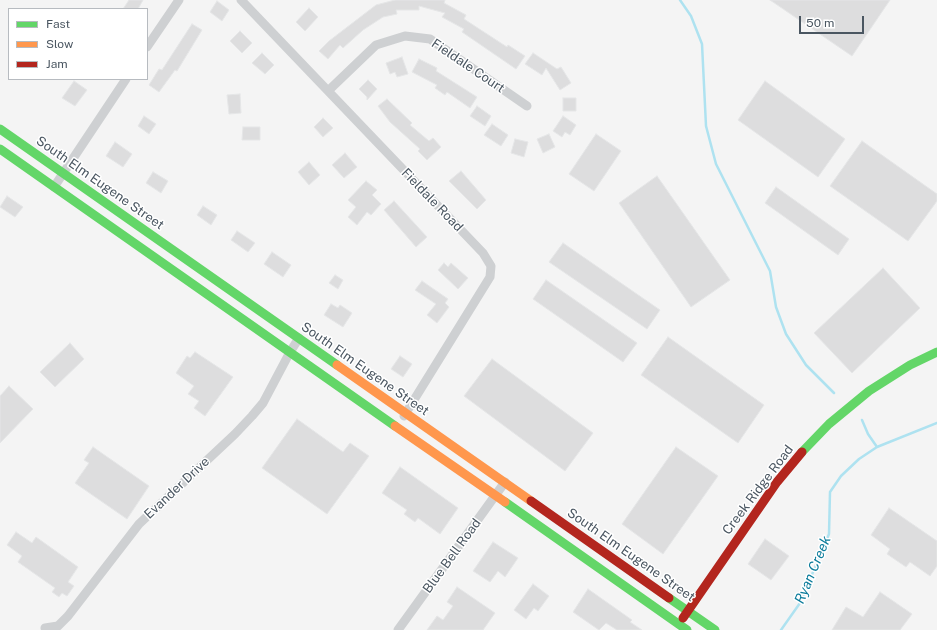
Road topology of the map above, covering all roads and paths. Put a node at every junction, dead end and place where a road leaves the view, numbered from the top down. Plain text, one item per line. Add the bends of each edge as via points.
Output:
1 (178, 0) edge
2 (241, 0) edge
3 (148, 45) edge
4 (125, 80) edge
5 (328, 91) junction
6 (527, 106) dead end
7 (0, 129) edge
8 (0, 149) edge
9 (63, 173) junction
10 (54, 187) junction
11 (299, 338) junction
12 (290, 352) junction
13 (937, 352) edge
14 (406, 413) junction
15 (397, 427) junction
16 (505, 482) junction
17 (496, 495) junction
18 (688, 611) junction
19 (677, 627) edge
20 (45, 628) dead end
21 (398, 630) edge
22 (687, 630) edge
23 (716, 630) edge

1 - 3 street
2 - 5 street, Fieldale Road
4 - 9 street
5 - 6 street, Fieldale Court via 376,46 405,36 430,39
5 - 14 street, Fieldale Road via 482,253 491,266 490,277
7 - 9 main road, South Elm Eugene Street
8 - 10 main road
9 - 10 street
9 - 11 main road, South Elm Eugene Street
10 - 12 main road
11 - 12 street, Evander Drive
11 - 14 main road, South Elm Eugene Street
12 - 15 main road
12 - 20 street, Evander Drive via 263,403 252,416 139,524 68,616 58,626
13 - 18 main road, Creek Ridge Road via 910,365 869,391 809,444 777,482
14 - 15 street, Fieldale Road
14 - 16 main road, South Elm Eugene Street
15 - 17 main road
16 - 17 street, Blue Bell Road
16 - 18 main road, South Elm Eugene Street
17 - 19 main road
17 - 21 street, Blue Bell Road
18 - 19 main road, Creek Ridge Road
18 - 23 main road, South Elm Eugene Street
19 - 22 main road

